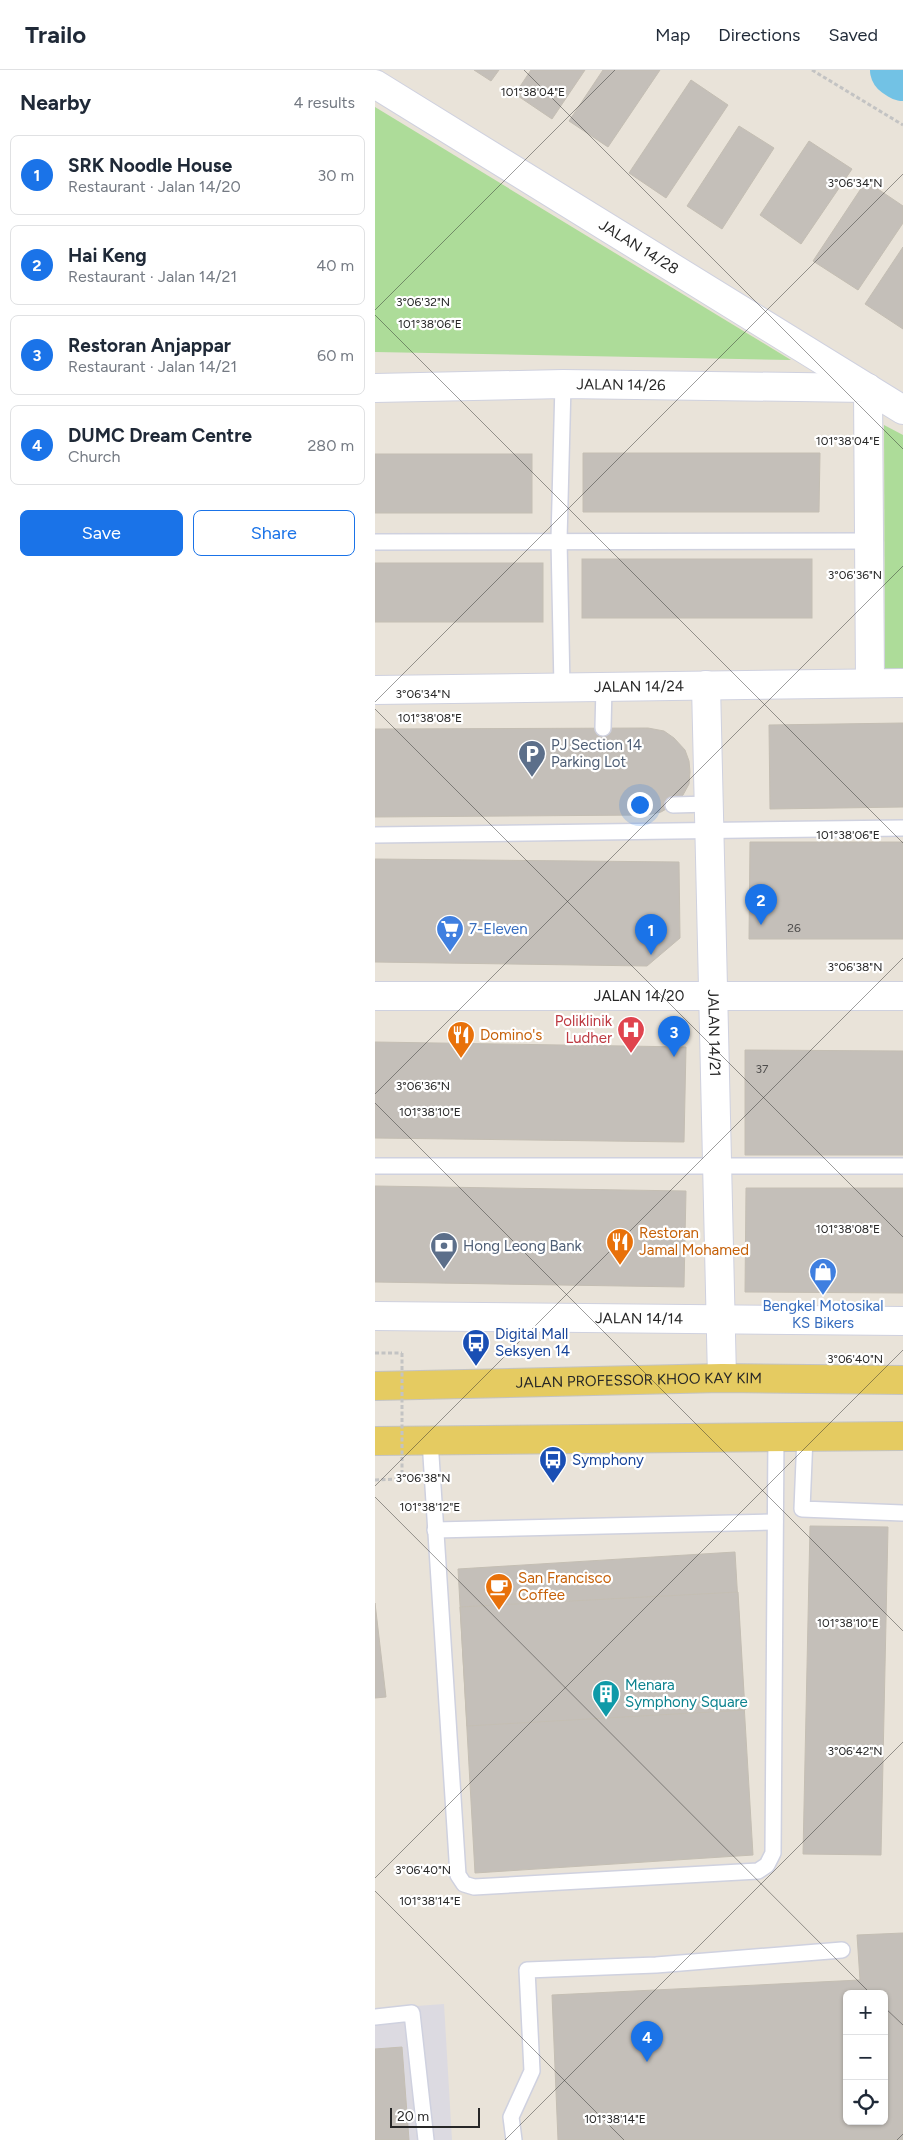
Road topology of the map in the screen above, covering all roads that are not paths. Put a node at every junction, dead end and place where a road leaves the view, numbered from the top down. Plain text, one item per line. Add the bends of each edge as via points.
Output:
1 (375, 84) edge
2 (563, 384) junction
3 (375, 388) edge
4 (867, 388) junction
5 (903, 410) edge
6 (559, 540) junction
7 (869, 541) junction
8 (375, 542) edge
9 (870, 683) junction
10 (903, 683) edge
11 (706, 685) junction
12 (604, 687) junction
13 (562, 688) junction
14 (375, 690) edge
15 (603, 728) dead end
16 (673, 805) dead end
17 (709, 817) junction
18 (903, 828) edge
19 (375, 835) edge
20 (375, 996) edge
21 (713, 996) junction
22 (903, 996) edge
23 (717, 1165) junction
24 (375, 1166) edge
25 (903, 1166) edge
26 (375, 1316) edge
27 (721, 1319) junction
28 (903, 1321) edge
29 (722, 1378) junction
30 (903, 1380) edge
31 (375, 1386) edge
32 (776, 1436) junction
33 (805, 1436) junction
34 (903, 1436) edge
35 (430, 1440) junction
36 (375, 1442) edge
37 (903, 1513) edge
38 (775, 1522) junction
39 (435, 1530) junction
40 (842, 1950) dead end
41 (375, 2017) edge
42 (426, 2140) edge
43 (514, 2140) edge

1 - 4 street, JALAN 14/28
2 - 3 street, JALAN 14/26
2 - 4 street, JALAN 14/26
2 - 6 lane
4 - 5 street, JALAN 14/28
4 - 7 street
6 - 7 lane
6 - 8 lane
6 - 13 lane
7 - 9 street
9 - 10 street, JALAN 14/24
9 - 11 street, JALAN 14/24
11 - 12 street, JALAN 14/24
11 - 17 street, JALAN 14/21
12 - 13 street, JALAN 14/24
12 - 15 lane
13 - 14 street, JALAN 14/24
16 - 17 lane
17 - 18 lane
17 - 19 lane
17 - 21 street, JALAN 14/21
20 - 21 street, JALAN 14/20
21 - 22 street, JALAN 14/20
21 - 23 street, JALAN 14/21
23 - 24 lane
23 - 25 lane
23 - 27 street, JALAN 14/21
26 - 27 street, JALAN 14/14
27 - 28 street, JALAN 14/14
27 - 29 street, JALAN 14/21
29 - 30 main road, JALAN PROFESSOR KHOO KAY KIM
29 - 31 main road, JALAN PROFESSOR KHOO KAY KIM
32 - 33 main road
32 - 35 main road
32 - 38 lane
33 - 34 main road
33 - 37 lane via 802,1509
35 - 36 main road
35 - 39 lane
38 - 39 lane
38 - 39 lane via 773,1853 767,1864 758,1871 474,1887 464,1884 458,1874
40 - 43 lane via 656,1965 527,1970 532,2071 511,2117
41 - 42 lane via 412,2013

